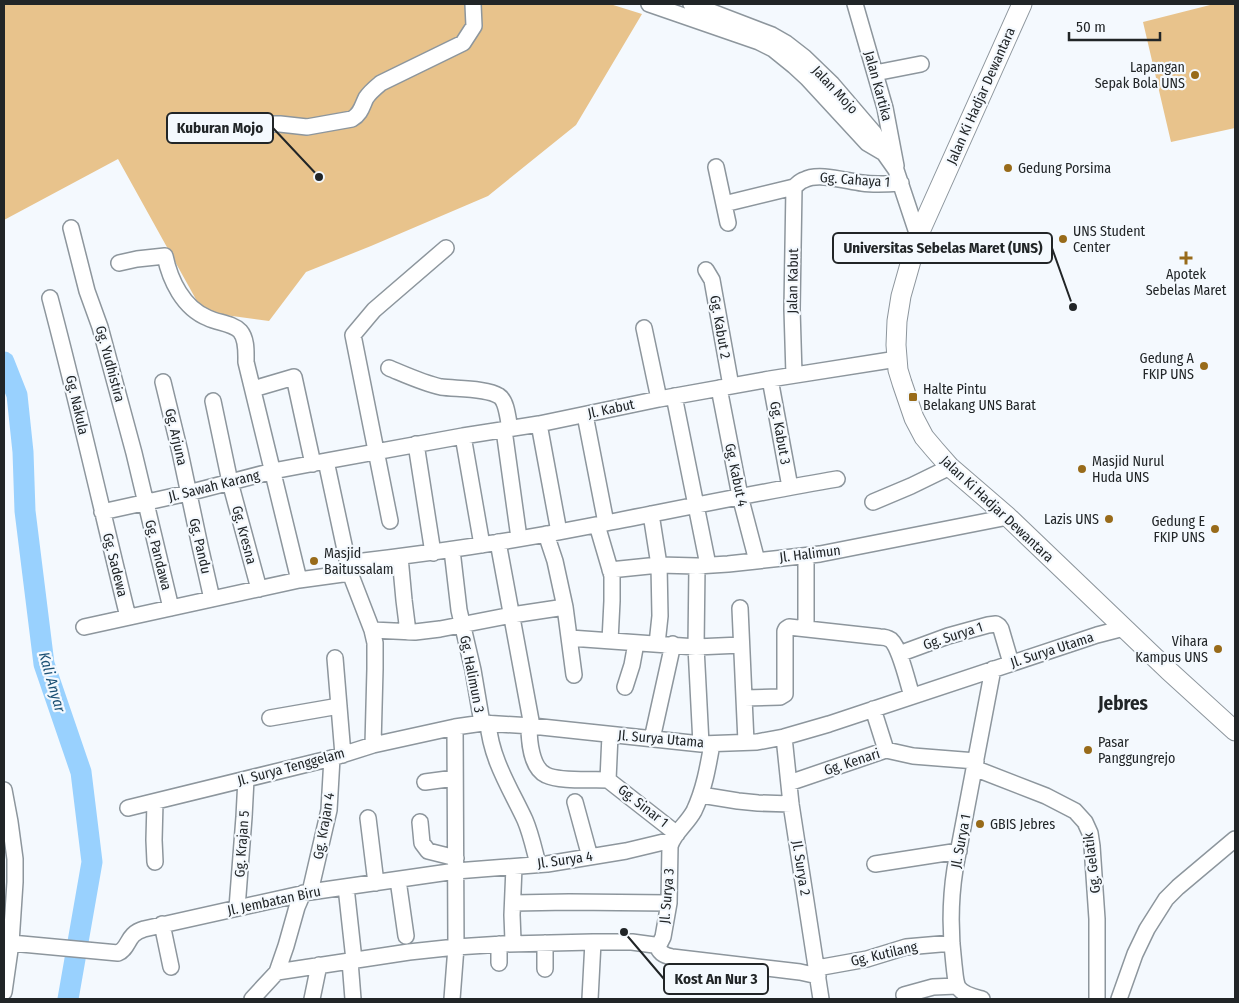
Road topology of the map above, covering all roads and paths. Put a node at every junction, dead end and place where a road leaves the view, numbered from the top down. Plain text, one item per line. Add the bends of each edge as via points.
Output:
1 (473, 4) edge
2 (649, 4) edge
3 (691, 4) edge
4 (855, 4) edge
5 (1022, 4) edge
6 (920, 64) dead end
7 (875, 72) junction
8 (264, 124) dead end
9 (884, 153) junction
10 (716, 168) dead end
11 (899, 177) junction
12 (794, 187) junction
13 (724, 204) junction
14 (728, 223) dead end
15 (71, 228) dead end
16 (918, 236) junction
17 (446, 248) dead end
18 (119, 263) dead end
19 (706, 270) dead end
20 (50, 298) dead end
21 (644, 328) dead end
22 (897, 359) junction
23 (389, 368) dead end
24 (794, 375) junction
25 (770, 379) junction
26 (163, 382) dead end
27 (725, 387) junction
28 (253, 390) junction
29 (674, 396) junction
30 (659, 399) junction
31 (213, 401) dead end
32 (585, 415) junction
33 (539, 424) junction
34 (507, 429) junction
35 (463, 436) junction
36 (416, 444) junction
37 (376, 451) junction
38 (319, 462) junction
39 (950, 467) junction
40 (273, 471) junction
41 (837, 479) dead end
42 (230, 482) junction
43 (790, 487) junction
44 (188, 493) junction
45 (740, 496) junction
46 (146, 502) junction
47 (873, 502) dead end
48 (102, 512) junction
49 (650, 514) junction
50 (1008, 517) junction
51 (390, 521) dead end
52 (602, 524) junction
53 (553, 533) junction
54 (519, 538) junction
55 (498, 542) junction
56 (482, 545) junction
57 (452, 550) junction
58 (433, 553) junction
59 (806, 556) junction
60 (400, 557) junction
61 (756, 561) junction
62 (658, 565) junction
63 (702, 566) junction
64 (349, 568) junction
65 (610, 570) junction
66 (298, 580) junction
67 (259, 589) junction
68 (212, 599) junction
69 (565, 607) junction
70 (171, 608) junction
71 (740, 608) dead end
72 (512, 616) junction
73 (128, 617) junction
74 (462, 626) junction
75 (84, 627) dead end
76 (1124, 628) junction
77 (806, 629) junction
78 (372, 630) junction
79 (408, 632) junction
80 (570, 638) junction
81 (610, 641) junction
82 (636, 643) junction
83 (657, 644) junction
84 (673, 644) junction
85 (741, 645) junction
86 (696, 647) junction
87 (899, 654) junction
88 (335, 658) dead end
89 (1011, 663) junction
90 (993, 670) junction
91 (574, 675) dead end
92 (625, 687) dead end
93 (912, 696) junction
94 (744, 698) junction
95 (339, 706) junction
96 (873, 709) junction
97 (270, 718) dead end
98 (485, 723) junction
99 (531, 726) junction
100 (455, 727) junction
101 (1235, 730) edge
102 (610, 735) junction
103 (784, 737) junction
104 (652, 739) junction
105 (746, 742) junction
106 (706, 744) junction
107 (373, 745) junction
108 (886, 750) junction
109 (338, 757) junction
110 (975, 765) junction
111 (455, 778) junction
112 (246, 780) junction
113 (608, 780) junction
114 (424, 782) dead end
115 (788, 783) junction
116 (4, 790) edge
117 (701, 795) junction
118 (154, 802) junction
119 (575, 802) dead end
120 (791, 804) junction
121 (128, 808) dead end
122 (368, 818) dead end
123 (420, 822) dead end
124 (674, 837) junction
125 (1235, 839) edge
126 (959, 851) junction
127 (590, 857) junction
128 (9, 859) edge
129 (155, 862) dead end
130 (538, 864) junction
131 (875, 864) dead end
132 (456, 865) junction
133 (514, 867) junction
134 (398, 880) junction
135 (376, 883) junction
136 (346, 887) junction
137 (307, 893) junction
138 (513, 903) junction
139 (669, 903) junction
140 (237, 908) junction
141 (162, 924) junction
142 (406, 936) dead end
143 (593, 942) junction
144 (506, 943) junction
145 (545, 943) junction
146 (952, 943) junction
147 (658, 945) junction
148 (456, 947) junction
149 (8, 949) edge
150 (352, 960) junction
151 (499, 963) dead end
152 (318, 965) junction
153 (171, 968) dead end
154 (545, 969) dead end
155 (276, 972) junction
156 (817, 972) junction
157 (957, 986) junction
158 (4, 992) edge
159 (904, 994) dead end
160 (252, 999) edge
161 (312, 999) edge
162 (353, 999) edge
163 (452, 999) edge
164 (590, 999) edge
165 (821, 999) edge
166 (982, 999) edge
167 (1097, 999) edge
168 (1118, 999) edge

1 - 8 street via 474,26 463,43 381,83 373,89 356,117 307,127
2 - 9 street via 773,49 807,78 867,143
3 - 9 street, Jalan Mojo via 786,42 832,84 874,133
4 - 7 street, Jalan Kartika
5 - 16 main road, Jalan Ki Hadjar Dewantara
6 - 7 street
7 - 11 street, Jalan Kartika
9 - 11 street, Jalan Mojo
10 - 13 street
11 - 12 street, Gg. Cahaya 1 via 863,183 820,177 806,179
11 - 16 street, Jalan Mojo
12 - 13 street, Gg. Cahaya 1
12 - 24 street, Jalan Kabut
13 - 14 street
15 - 46 street, Gg. Yudhistira
16 - 22 main road, Jalan Ki Hadjar Dewantara via 899,308
17 - 37 street via 374,310 353,335
18 - 28 street via 165,256 177,288 189,306 208,319 240,331
19 - 27 street, Gg. Kabut 2 via 712,280
20 - 48 street, Gg. Nakula
21 - 30 street
22 - 24 street, Jl. Kabut
22 - 39 main road, Jalan Ki Hadjar Dewantara via 914,418 924,437
23 - 34 street via 436,385 500,396
24 - 25 street, Jl. Kabut
25 - 27 street, Jl. Kabut
25 - 43 street, Gg. Kabut 3
26 - 44 street, Gg. Arjuna
27 - 29 street, Jl. Kabut
27 - 45 street, Gg. Kabut 4
28 - 38 street via 294,377
28 - 40 street
29 - 30 street, Jl. Kabut
29 - 63 street
30 - 32 street, Jl. Kabut
31 - 42 street, Gg. Kresna
32 - 33 street, Jl. Kabut
32 - 52 street
33 - 34 street, Jl. Kabut
33 - 53 street
34 - 35 street, Jl. Kabut
34 - 54 street
35 - 36 street, Jl. Kabut
35 - 56 street
36 - 37 street, Jl. Kabut
36 - 58 street
37 - 38 street, Jl. Kabut
37 - 51 street
38 - 40 street, Jl. Sawah Karang
38 - 64 street
39 - 47 street
39 - 50 main road, Jalan Ki Hadjar Dewantara
40 - 42 street, Jl. Sawah Karang
40 - 66 street
41 - 43 street
42 - 44 street, Jl. Sawah Karang
42 - 67 street, Gg. Kresna
43 - 45 street
44 - 46 street, Jl. Sawah Karang
44 - 68 street, Gg. Pandu
45 - 49 street
45 - 61 street, Gg. Kabut 4
46 - 48 street, Jl. Sawah Karang
46 - 70 street, Gg. Pandawa
48 - 73 street, Gg. Sadewa
49 - 52 street
49 - 62 street
50 - 59 street, Jl. Halimun
50 - 76 main road, Jalan Ki Hadjar Dewantara
52 - 53 street
52 - 65 street
53 - 54 street
53 - 69 street via 555,561
54 - 55 street
55 - 56 street
55 - 72 street
56 - 57 street
57 - 58 street
57 - 74 street, Gg. Halimun 3
58 - 60 street
59 - 61 street, Jl. Halimun
59 - 77 street
60 - 64 street
60 - 79 street
61 - 63 street, Jl. Halimun
62 - 63 street, Jl. Halimun
62 - 65 street, Jl. Halimun
62 - 83 street via 660,616
63 - 86 street
64 - 66 street
64 - 78 street
65 - 81 street
66 - 67 street
67 - 68 street
68 - 70 street
69 - 72 street
69 - 80 street
70 - 73 street
71 - 85 street
72 - 74 street
72 - 99 street
73 - 75 street
74 - 79 street
74 - 98 street, Gg. Halimun 3
76 - 89 street, Jl. Surya Utama
76 - 101 main road, Jalan Ki Hadjar Dewantara
77 - 87 street via 885,638 893,642
77 - 94 street via 786,629 785,694 780,697
78 - 79 street
78 - 107 street via 375,669
80 - 81 street
80 - 91 street
81 - 82 street
82 - 83 street
82 - 92 street
83 - 84 street
84 - 86 street
84 - 104 street
85 - 86 street
85 - 94 street
86 - 106 street
87 - 89 street, Gg. Surya 1 via 996,624 1001,629
87 - 93 street
88 - 95 street, Gg. Krajan 4
89 - 90 street, Jl. Surya Utama
90 - 93 street, Jl. Surya Utama
90 - 110 street, Jl. Surya 1
93 - 96 street, Jl. Surya Utama
94 - 105 street
95 - 97 street
95 - 109 street, Gg. Krajan 4
96 - 103 street, Jl. Surya Utama
96 - 108 street
98 - 99 street, Jl. Surya Utama
98 - 100 street, Jl. Surya Utama
98 - 130 street, Gg. Halimun 3 via 495,759 525,820
99 - 102 street, Jl. Surya Utama
99 - 113 street via 531,752 544,775 562,779
100 - 107 street, Jl. Surya Tenggelam
100 - 111 street
102 - 104 street, Jl. Surya Utama
102 - 113 street
103 - 105 street, Jl. Surya Utama
103 - 115 street, Jl. Surya 2
104 - 106 street, Jl. Surya Utama
105 - 106 street, Jl. Surya Utama
106 - 117 street
107 - 109 street, Jl. Surya Tenggelam
108 - 110 street, Gg. Kenari
108 - 115 street, Gg. Kenari
109 - 112 street, Jl. Surya Tenggelam
109 - 137 street, Gg. Krajan 4 via 330,810
110 - 126 street, Jl. Surya 1
110 - 167 street, Gg. Gelatik via 1075,811 1085,822 1092,846 1097,920
111 - 114 street
111 - 132 street
112 - 118 street, Jl. Surya Tenggelam
112 - 140 street, Gg. Krajan 5
113 - 124 street, Gg. Sinar 1
115 - 120 street, Jl. Surya 2
116 - 128 street via 10,822
117 - 120 street via 738,802
117 - 124 street via 692,814
118 - 121 street, Jl. Surya Tenggelam
118 - 129 street
119 - 127 street
120 - 156 street, Jl. Surya 2
122 - 135 street
123 - 132 street via 422,843 428,851
124 - 127 street, Jl. Surya 4 via 644,848
124 - 139 street, Jl. Surya 3 via 670,846
125 - 168 street via 1178,887 1156,912
126 - 131 street
126 - 146 street, Jl. Surya 1 via 951,893
127 - 130 street, Jl. Surya 4
128 - 149 street via 15,882
130 - 133 street, Jl. Surya 4
132 - 133 street, Jl. Surya 4
132 - 134 street, Jl. Jembatan Biru
132 - 148 street
133 - 138 street
134 - 135 street, Jl. Jembatan Biru
134 - 142 street
135 - 136 street, Jl. Jembatan Biru
136 - 137 street, Jl. Jembatan Biru
136 - 150 street
137 - 140 street, Jl. Jembatan Biru
137 - 155 street, Gg. Krajan 4 via 298,907
138 - 139 street
138 - 144 street
139 - 147 street, Jl. Surya 3 via 663,937
140 - 141 street, Jl. Jembatan Biru
141 - 149 street, Jl. Jembatan Biru via 135,933 119,953 43,946
141 - 153 street
143 - 145 street
143 - 147 street
143 - 164 street
144 - 145 street
144 - 148 street
144 - 151 street
145 - 154 street
146 - 156 street, Gg. Kutilang via 906,947
146 - 157 street, Jl. Surya 1
147 - 156 street via 666,956
148 - 150 street
148 - 163 street
149 - 158 street
150 - 152 street
150 - 162 street
152 - 155 street
152 - 161 street
155 - 160 street
156 - 165 street, Jl. Surya 2
157 - 159 street via 933,987
157 - 166 street via 962,992

